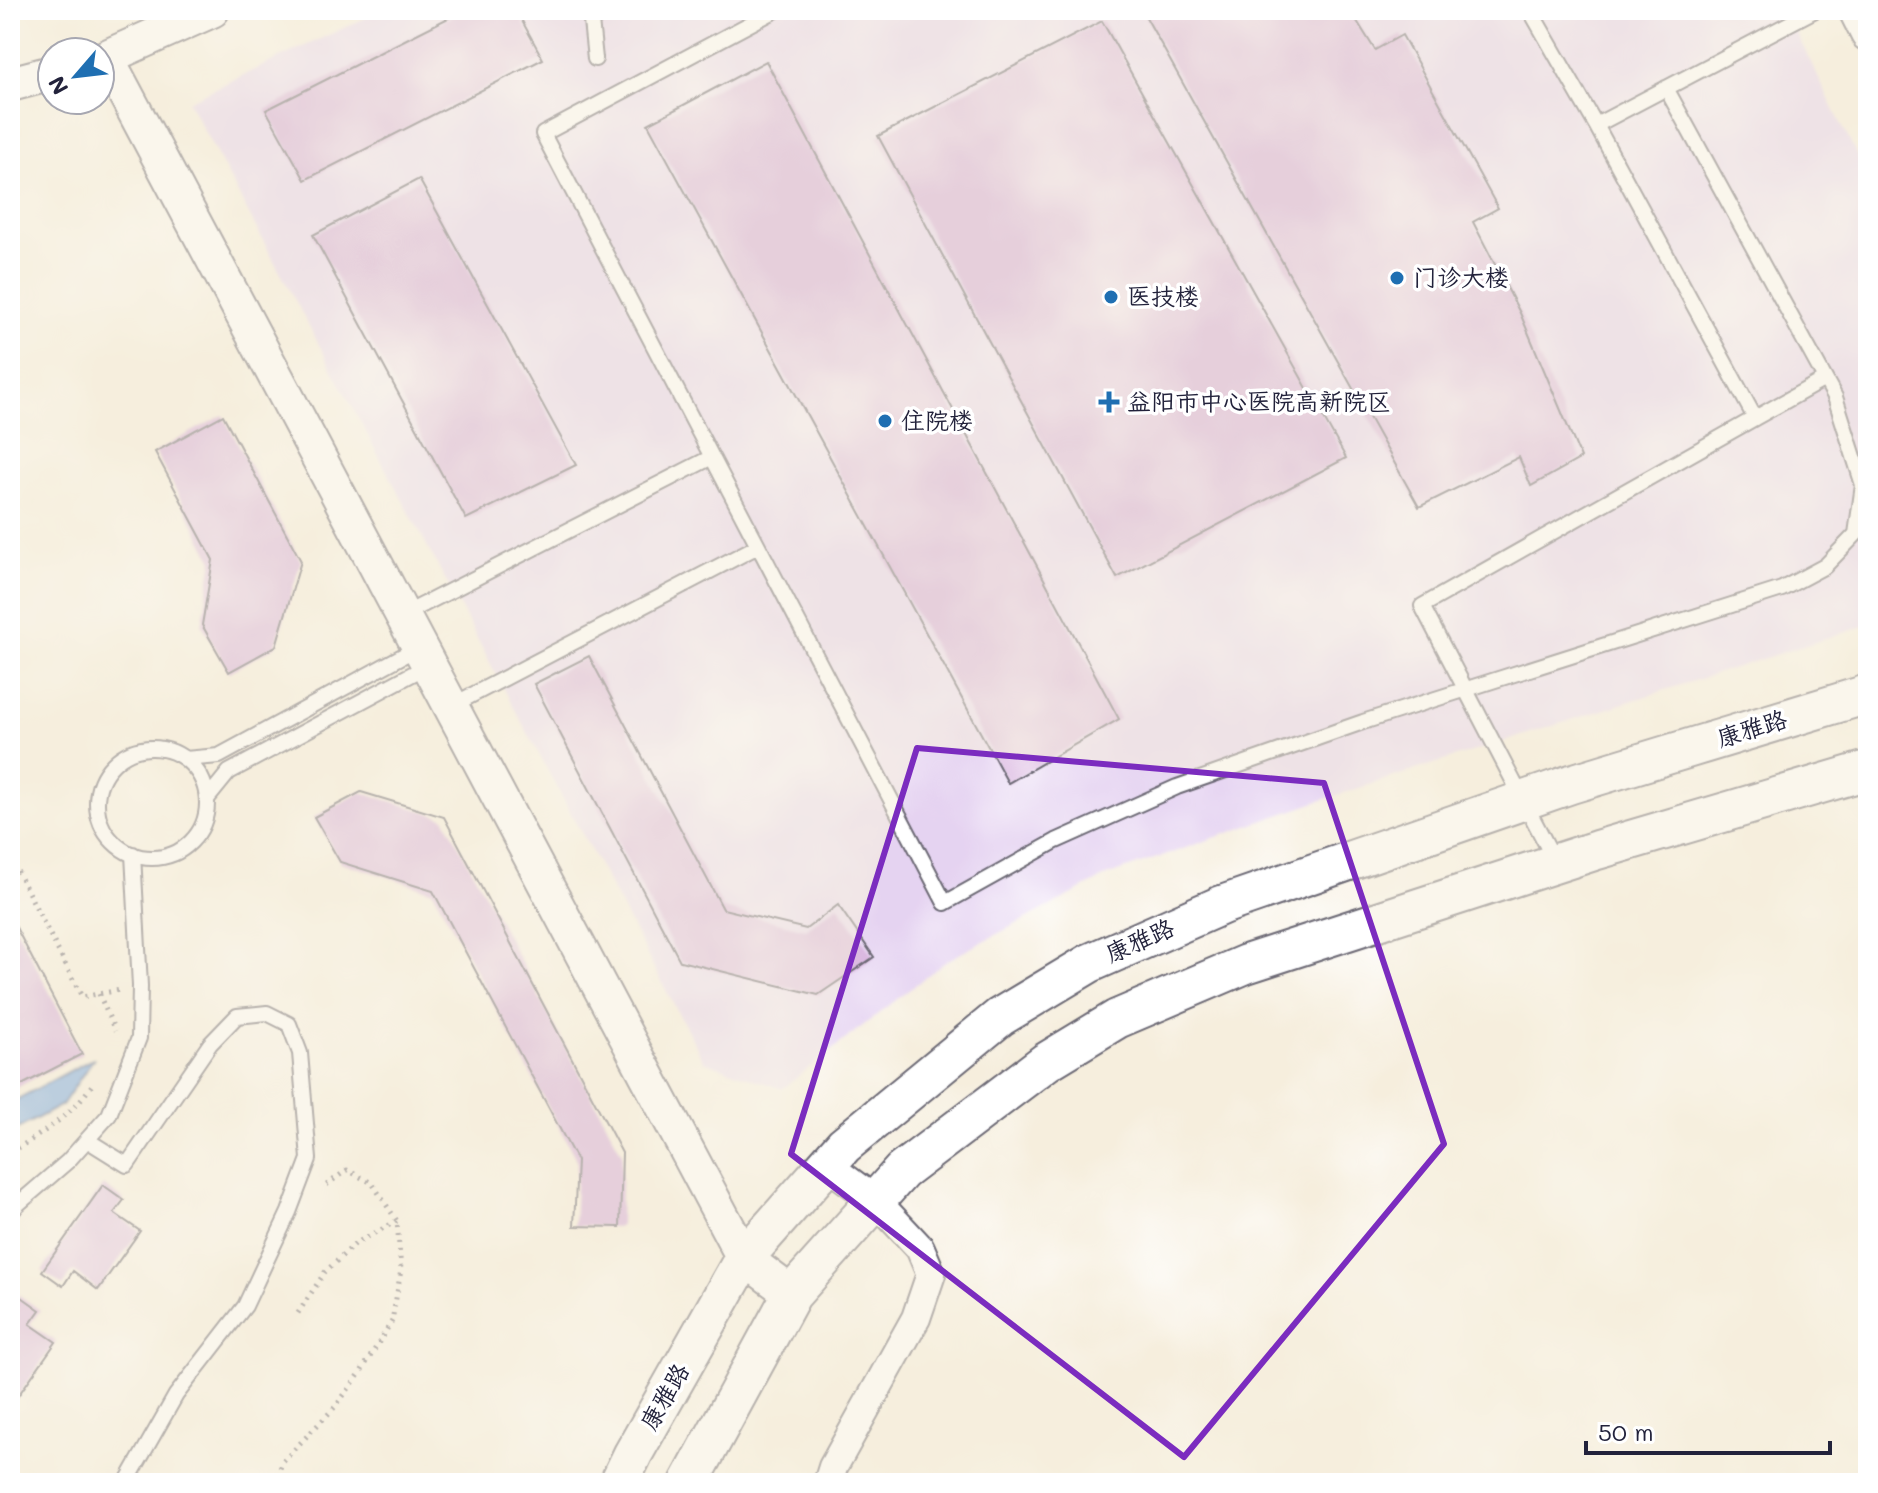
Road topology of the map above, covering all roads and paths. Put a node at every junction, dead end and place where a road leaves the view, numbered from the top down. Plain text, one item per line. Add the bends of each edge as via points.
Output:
1 (212, 10) edge
2 (606, 10) edge
3 (776, 10) edge
4 (1530, 10) edge
5 (1815, 10) edge
6 (1856, 10) edge
7 (1868, 34) edge
8 (116, 54) edge
9 (595, 59) dead end
10 (36, 77) edge
11 (116, 82) edge
12 (10, 84) edge
13 (1666, 88) junction
14 (1596, 125) junction
15 (1825, 379) junction
16 (1755, 418) junction
17 (712, 457) junction
18 (758, 546) junction
19 (403, 615) junction
20 (425, 656) junction
21 (1466, 689) junction
22 (1868, 694) edge
23 (451, 706) junction
24 (185, 759) junction
25 (1868, 770) edge
26 (207, 799) junction
27 (1524, 801) junction
28 (133, 854) junction
29 (10, 857) edge
30 (1556, 863) junction
31 (140, 986) junction
32 (99, 994) junction
33 (118, 1036) dead end
34 (102, 1071) dead end
35 (87, 1140) junction
36 (10, 1152) edge
37 (827, 1165) junction
38 (876, 1201) junction
39 (289, 1212) junction
40 (10, 1214) edge
41 (397, 1221) junction
42 (744, 1258) junction
43 (792, 1294) junction
44 (298, 1313) dead end
45 (126, 1483) edge
46 (274, 1483) edge
47 (619, 1483) edge
48 (689, 1483) edge
49 (828, 1483) edge

1 - 8 street
2 - 9 lane via 591,21
3 - 17 lane via 543,134
4 - 14 lane
5 - 13 lane
6 - 7 street
10 - 12 street
11 - 19 street
13 - 14 lane
13 - 15 lane
14 - 16 lane
15 - 16 lane
15 - 21 lane via 1863,485 1856,534 1825,566 1782,589
16 - 21 lane via 1422,606
17 - 18 lane
17 - 19 lane
18 - 21 lane via 945,903 1056,841 1177,787
18 - 23 lane
19 - 20 street
20 - 23 street
20 - 24 lane via 219,756
20 - 26 lane via 229,772
21 - 27 lane
22 - 27 main road, 康雅路
23 - 42 street
24 - 26 lane via 196,769
24 - 28 lane via 171,751 140,749 126,754 104,776 98,791 100,822 119,847
25 - 30 main road
26 - 28 lane via 206,814 191,842 164,857
27 - 30 lane
27 - 37 main road, 康雅路 via 1222,905 1090,963 1000,1017 844,1145
28 - 31 lane
29 - 32 path via 82,997
30 - 38 main road via 1246,964 1117,1019 1046,1062 902,1171
31 - 32 path
31 - 35 lane via 139,1038 109,1115
32 - 33 path
34 - 36 path via 84,1097 47,1131
35 - 39 lane via 127,1165 210,1044 237,1016 267,1013 289,1024 300,1053 309,1159
35 - 40 lane
37 - 38 street
37 - 42 main road, 康雅路
38 - 43 main road
38 - 49 street via 920,1248 931,1274 916,1318
39 - 41 path via 347,1170 372,1183
39 - 45 lane via 245,1306 176,1395
41 - 44 path via 356,1243 325,1272
41 - 46 path via 401,1270 392,1321 335,1407 283,1461
42 - 43 street
42 - 47 main road, 康雅路
43 - 48 main road

